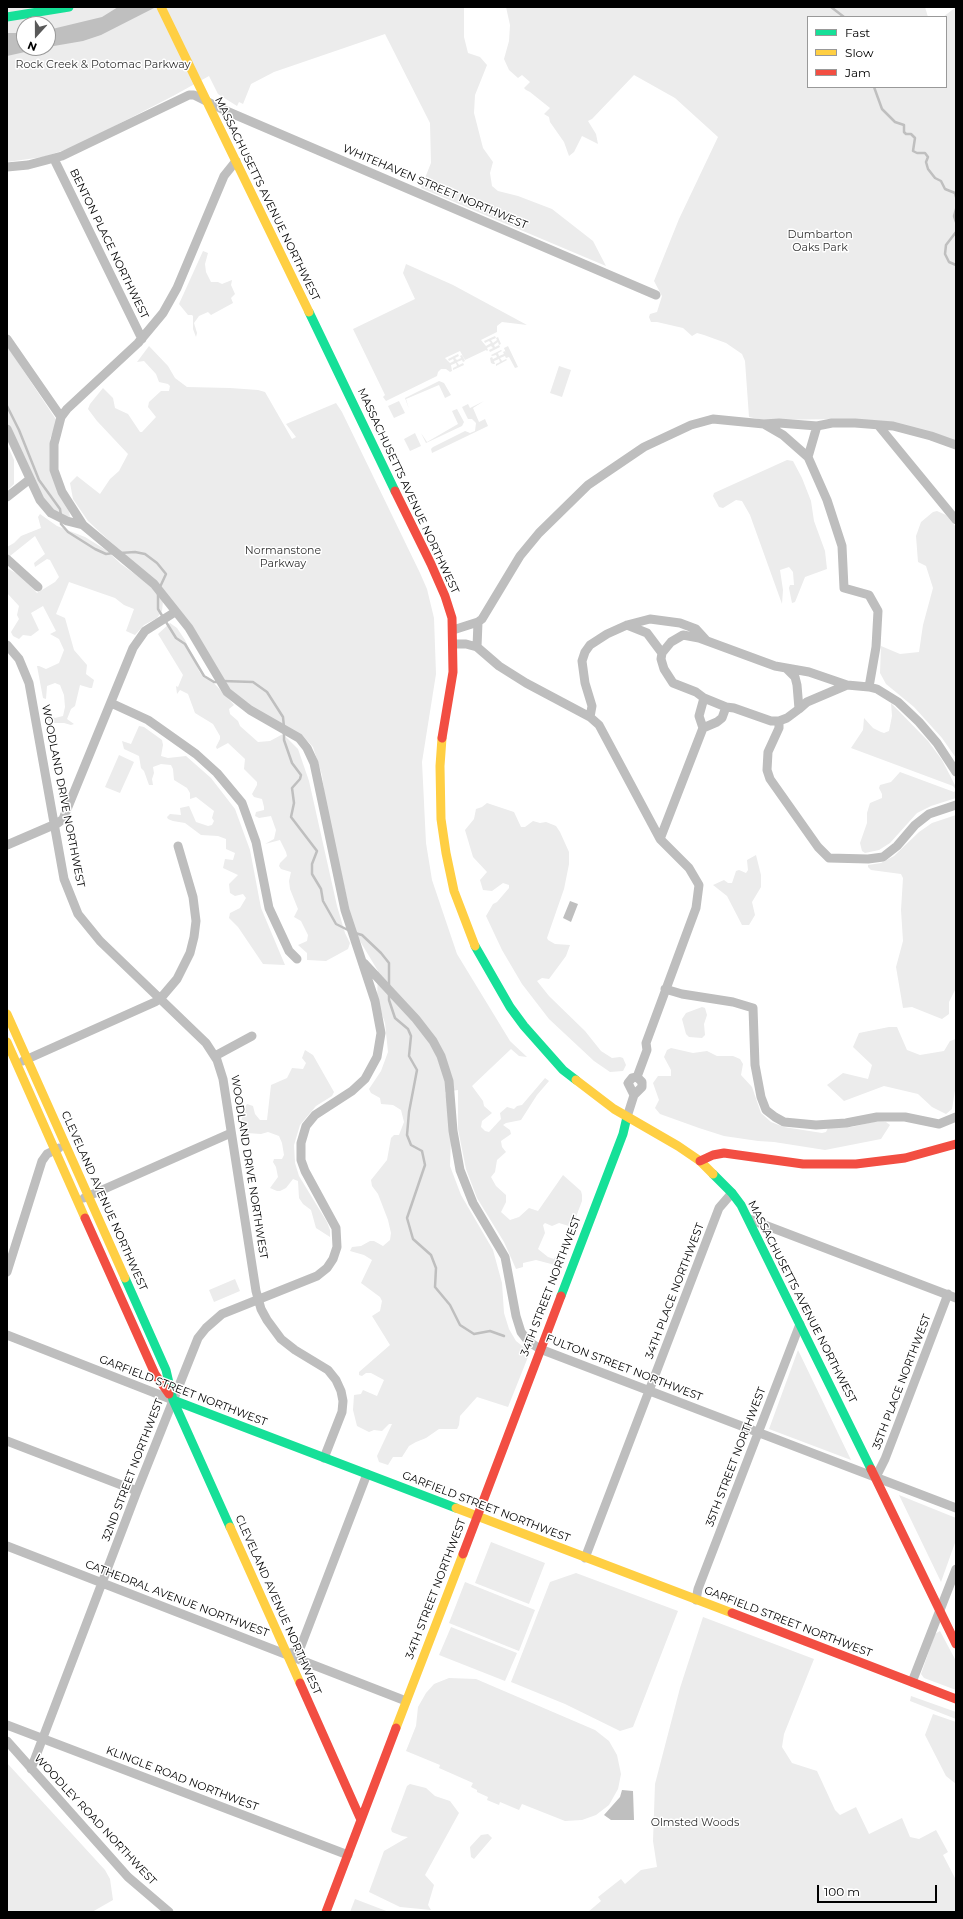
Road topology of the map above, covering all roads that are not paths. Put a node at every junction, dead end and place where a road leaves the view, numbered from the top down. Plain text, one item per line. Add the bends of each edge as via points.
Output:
1 (69, 7) edge
2 (161, 7) edge
3 (7, 17) edge
4 (206, 100) junction
5 (54, 159) junction
6 (236, 161) junction
7 (7, 167) edge
8 (656, 294) dead end
9 (7, 339) edge
10 (142, 339) junction
11 (61, 417) junction
12 (764, 424) junction
13 (878, 425) junction
14 (816, 426) junction
15 (7, 429) edge
16 (956, 445) edge
17 (808, 458) junction
18 (30, 479) junction
19 (7, 497) edge
20 (956, 520) edge
21 (84, 524) junction
22 (7, 559) edge
23 (38, 587) dead end
24 (167, 617) junction
25 (478, 622) junction
26 (627, 626) junction
27 (453, 630) junction
28 (707, 641) junction
29 (453, 644) junction
30 (7, 645) edge
31 (477, 647) junction
32 (662, 653) junction
33 (787, 669) junction
34 (847, 685) junction
35 (869, 686) junction
36 (704, 698) junction
37 (111, 703) junction
38 (726, 707) junction
39 (799, 709) junction
40 (590, 718) junction
41 (779, 721) junction
42 (704, 728) junction
43 (956, 772) edge
44 (956, 805) edge
45 (55, 824) junction
46 (660, 839) junction
47 (7, 845) edge
48 (178, 846) dead end
49 (297, 959) dead end
50 (362, 961) junction
51 (665, 989) junction
52 (160, 999) junction
53 (7, 1014) edge
54 (252, 1036) dead end
55 (7, 1042) edge
56 (215, 1056) junction
57 (27, 1060) junction
58 (17, 1064) junction
59 (633, 1078) junction
60 (634, 1095) junction
61 (627, 1117) junction
62 (956, 1117) edge
63 (231, 1133) junction
64 (66, 1144) junction
65 (956, 1144) edge
66 (55, 1150) junction
67 (700, 1161) junction
68 (732, 1193) junction
69 (88, 1196) junction
70 (78, 1201) junction
71 (749, 1219) junction
72 (7, 1272) edge
73 (128, 1286) junction
74 (118, 1291) junction
75 (952, 1296) edge
76 (258, 1299) junction
77 (800, 1324) junction
78 (7, 1335) edge
79 (540, 1349) junction
80 (649, 1391) junction
81 (173, 1400) junction
82 (758, 1433) junction
83 (7, 1441) edge
84 (324, 1458) junction
85 (367, 1474) junction
86 (876, 1477) junction
87 (137, 1491) junction
88 (956, 1508) edge
89 (476, 1516) junction
90 (7, 1546) edge
91 (585, 1558) junction
92 (956, 1569) edge
93 (103, 1583) junction
94 (696, 1600) junction
95 (940, 1610) junction
96 (956, 1644) edge
97 (286, 1654) junction
98 (912, 1682) junction
99 (956, 1699) edge
100 (406, 1701) junction
101 (7, 1725) edge
102 (43, 1739) junction
103 (7, 1742) edge
104 (31, 1769) junction
105 (361, 1820) junction
106 (348, 1856) junction
107 (169, 1912) edge
108 (326, 1912) edge

1 - 3 main road
2 - 4 main road, MASSACHUSETTS AVENUE NORTHWEST
4 - 5 street, WHITEHAVEN STREET NORTHWEST via 189,95
4 - 6 main road, MASSACHUSETTS AVENUE NORTHWEST
4 - 8 street, WHITEHAVEN STREET NORTHWEST via 224,110
5 - 7 street, WHITEHAVEN STREET NORTHWEST
5 - 10 street, BENTON PLACE NORTHWEST
6 - 10 street via 224,176 171,301
6 - 27 main road, MASSACHUSETTS AVENUE NORTHWEST via 436,573 450,610
9 - 11 street
10 - 11 street
11 - 21 street, 32ND STREET NORTHWEST via 54,444 54,470 62,492
12 - 14 street
12 - 17 street via 783,435
12 - 25 street via 714,419 675,432 621,462 588,485 539,533 520,556 485,616
13 - 14 street via 832,423
13 - 16 street via 907,430
13 - 20 street
14 - 17 street
15 - 18 street
17 - 35 street via 827,500 842,546 844,588 869,595 878,611 876,647
18 - 19 street
18 - 21 street via 40,500 51,513 67,522
21 - 24 street, 32ND STREET NORTHWEST via 154,584 162,593
22 - 23 street
24 - 37 street via 145,631 140,638
24 - 50 street, 32ND STREET NORTHWEST via 189,628 230,695 246,708 284,728 305,744 314,763 340,890
25 - 27 street
25 - 31 street
26 - 28 street via 650,619 680,623 696,629
26 - 32 street via 647,633
26 - 40 street via 607,634 590,645 585,652 582,661 592,706
27 - 29 main road, MASSACHUSETTS AVENUE NORTHWEST
28 - 32 street via 683,635 671,642
28 - 33 street
29 - 31 street
29 - 61 main road, MASSACHUSETTS AVENUE NORTHWEST via 453,672 441,744 440,797 443,839 465,922 488,972 524,1026 564,1071
30 - 45 street, WOODLAND DRIVE NORTHWEST via 19,659 28,678
31 - 40 street via 499,666 526,683
32 - 36 street via 664,669 673,683
33 - 34 street via 809,672
33 - 39 street via 795,677
34 - 35 street
34 - 39 street via 807,702
35 - 43 street via 888,694 907,710 936,741
36 - 38 street
36 - 42 street via 699,716
37 - 45 street via 68,811 62,820
37 - 49 street via 144,718 196,754 217,773 242,803 256,842 269,908 289,952
38 - 41 street via 771,721
38 - 42 street via 722,718
39 - 41 street
40 - 46 street via 599,725 606,736
41 - 44 street via 779,728 768,752 767,770 770,779 818,847 829,858 883,857 928,814
42 - 46 street
45 - 47 street
45 - 52 street, WOODLAND DRIVE NORTHWEST via 64,879 78,914 100,941
46 - 51 street via 689,868 699,885 696,908
48 - 52 street via 194,903 195,932 184,969
50 - 76 street, 32ND STREET NORTHWEST via 380,1021 381,1037 377,1056 357,1087 315,1115 306,1126 301,1143 302,1164 336,1228 336,1251 330,1265 317,1276
50 - 79 street, FULTON STREET NORTHWEST via 433,1041 442,1059 450,1088 455,1149 464,1182 476,1210 506,1260 521,1332 528,1341
51 - 59 street via 646,1043 641,1048
51 - 62 street via 753,1008 754,1065 761,1097 766,1110 784,1122 816,1125 877,1117 905,1118 939,1124
52 - 56 street, WOODLAND DRIVE NORTHWEST via 206,1043
52 - 57 street
53 - 57 main road, CLEVELAND AVENUE NORTHWEST
54 - 56 street
55 - 58 main road, CLEVELAND AVENUE NORTHWEST
56 - 63 street, WOODLAND DRIVE NORTHWEST via 223,1079
57 - 58 street
57 - 64 main road, CLEVELAND AVENUE NORTHWEST
58 - 66 main road, CLEVELAND AVENUE NORTHWEST
59 - 60 street via 628,1086
59 - 60 street via 642,1082 642,1087
60 - 61 street
61 - 67 main road, MASSACHUSETTS AVENUE NORTHWEST
61 - 79 main road, 34TH STREET NORTHWEST
63 - 69 street
63 - 76 street, WOODLAND DRIVE NORTHWEST
64 - 66 street
64 - 69 main road, CLEVELAND AVENUE NORTHWEST
65 - 67 main road via 905,1158 856,1164 803,1164 724,1153
66 - 70 main road, CLEVELAND AVENUE NORTHWEST
66 - 72 street via 47,1154 42,1161
67 - 68 main road, MASSACHUSETTS AVENUE NORTHWEST
68 - 71 main road, MASSACHUSETTS AVENUE NORTHWEST
68 - 80 street, 34TH PLACE NORTHWEST via 719,1208
69 - 70 street
69 - 73 main road, CLEVELAND AVENUE NORTHWEST
70 - 74 main road, CLEVELAND AVENUE NORTHWEST
71 - 75 street
71 - 77 main road, MASSACHUSETTS AVENUE NORTHWEST
73 - 74 main road
73 - 81 main road, CLEVELAND AVENUE NORTHWEST via 166,1370
74 - 81 main road, CLEVELAND AVENUE NORTHWEST via 155,1374
75 - 86 street, 35TH PLACE NORTHWEST
76 - 81 street, 32ND STREET NORTHWEST via 222,1314 203,1332 194,1347
76 - 84 street, WOODLAND DRIVE NORTHWEST via 267,1320 281,1339 326,1368 339,1385 343,1401 342,1412
77 - 82 street, 35TH STREET NORTHWEST
77 - 86 main road, MASSACHUSETTS AVENUE NORTHWEST
78 - 81 street, GARFIELD STREET NORTHWEST
79 - 80 street, FULTON STREET NORTHWEST
79 - 89 main road, 34TH STREET NORTHWEST
80 - 82 street, FULTON STREET NORTHWEST
80 - 91 street, 34TH PLACE NORTHWEST
81 - 84 main road, GARFIELD STREET NORTHWEST
81 - 87 street, 32ND STREET NORTHWEST
81 - 97 main road, CLEVELAND AVENUE NORTHWEST
82 - 86 street, FULTON STREET NORTHWEST
82 - 94 street, 35TH STREET NORTHWEST
83 - 87 street
84 - 85 main road, GARFIELD STREET NORTHWEST
85 - 89 main road, GARFIELD STREET NORTHWEST
85 - 97 street via 300,1648
86 - 88 street, FULTON STREET NORTHWEST
86 - 95 main road, MASSACHUSETTS AVENUE NORTHWEST
87 - 93 street, 32ND STREET NORTHWEST
89 - 91 main road, GARFIELD STREET NORTHWEST
89 - 100 main road, 34TH STREET NORTHWEST
90 - 93 street, CATHEDRAL AVENUE NORTHWEST
91 - 94 main road, GARFIELD STREET NORTHWEST
92 - 95 street
93 - 97 street, CATHEDRAL AVENUE NORTHWEST
93 - 102 street, 32ND STREET NORTHWEST
94 - 98 main road, GARFIELD STREET NORTHWEST
95 - 96 main road, MASSACHUSETTS AVENUE NORTHWEST
95 - 98 street
97 - 100 street, CATHEDRAL AVENUE NORTHWEST
97 - 105 main road, CLEVELAND AVENUE NORTHWEST
98 - 99 main road, GARFIELD STREET NORTHWEST
100 - 105 main road, 34TH STREET NORTHWEST
101 - 102 street, KLINGLE ROAD NORTHWEST
102 - 104 street, 32ND STREET NORTHWEST
102 - 106 street, KLINGLE ROAD NORTHWEST
103 - 104 street, WOODLEY ROAD NORTHWEST
104 - 107 street, WOODLEY ROAD NORTHWEST via 128,1877
105 - 106 main road, 34TH STREET NORTHWEST
106 - 108 main road, 34TH STREET NORTHWEST

